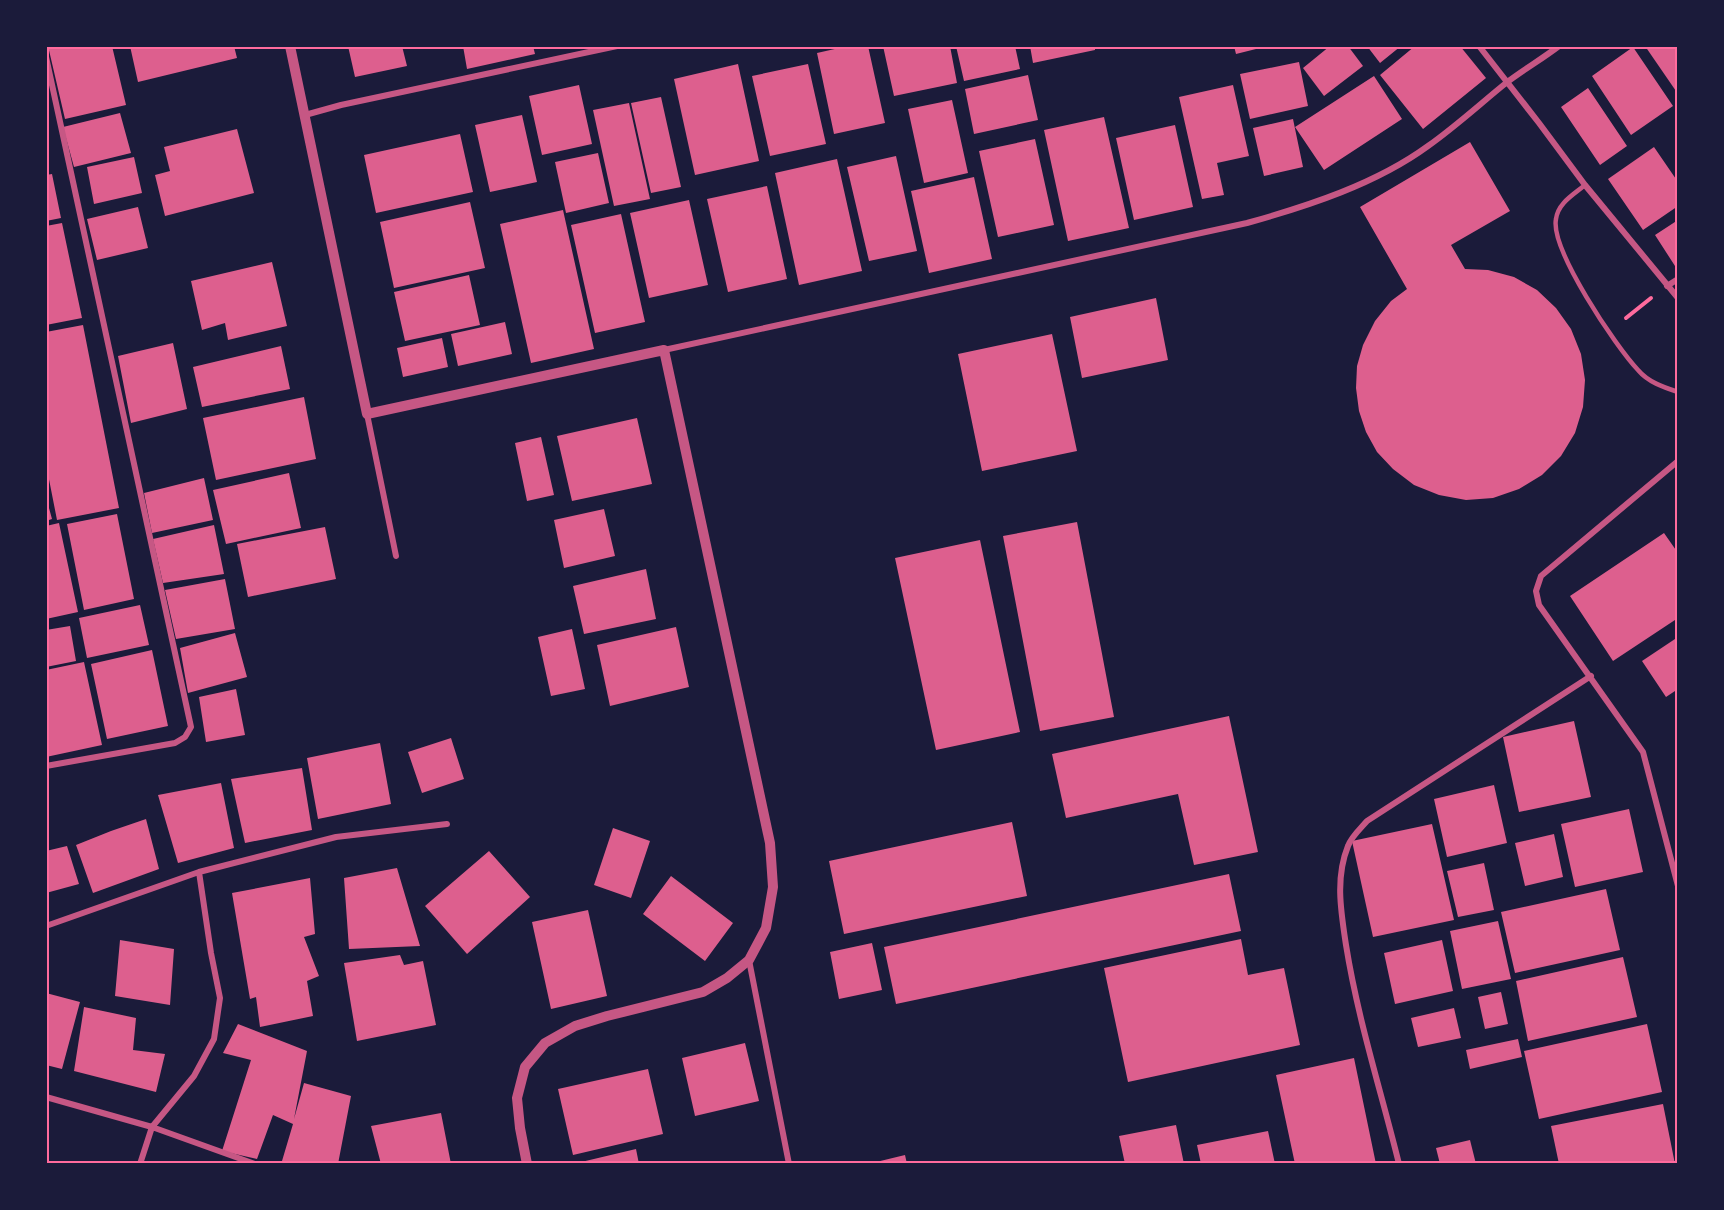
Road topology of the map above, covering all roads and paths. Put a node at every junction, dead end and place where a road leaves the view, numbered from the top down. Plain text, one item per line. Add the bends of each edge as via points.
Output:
1 (290, 46) edge
2 (617, 46) edge
3 (1479, 46) edge
4 (1559, 46) edge
5 (46, 57) edge
6 (1507, 82) junction
7 (304, 115) junction
8 (1585, 185) junction
9 (1677, 279) edge
10 (1667, 286) junction
11 (1677, 298) edge
12 (1608, 331) junction
13 (664, 350) junction
14 (1677, 392) edge
15 (367, 414) junction
16 (1677, 461) edge
17 (396, 556) dead end
18 (1591, 676) junction
19 (46, 766) edge
20 (447, 824) dead end
21 (199, 872) junction
22 (1677, 886) edge
23 (46, 926) edge
24 (749, 960) junction
25 (46, 1097) edge
26 (152, 1127) junction
27 (140, 1164) edge
28 (255, 1164) edge
29 (527, 1164) edge
30 (789, 1164) edge
31 (1400, 1164) edge

1 - 7 street
2 - 7 street
3 - 6 street
4 - 6 street
5 - 19 street via 191,727 175,743
6 - 8 street
6 - 13 street via 1426,147 1390,169 1297,209
7 - 15 street
8 - 10 street
8 - 12 lane via 1559,207 1557,234 1562,251
9 - 10 street
10 - 11 street
10 - 12 path
12 - 14 lane via 1638,371
13 - 15 street
13 - 24 street via 770,843 773,887 768,918
15 - 17 street
16 - 18 street via 1541,576 1536,591 1539,605
18 - 22 street via 1643,752
18 - 31 street via 1367,821 1348,844 1339,903 1350,972
20 - 21 street via 336,837
21 - 23 street
21 - 26 street via 220,998 214,1039 194,1076
24 - 29 street via 703,992 574,1026 545,1043 525,1066 517,1098
24 - 30 street
25 - 26 street
26 - 27 street
26 - 28 street

